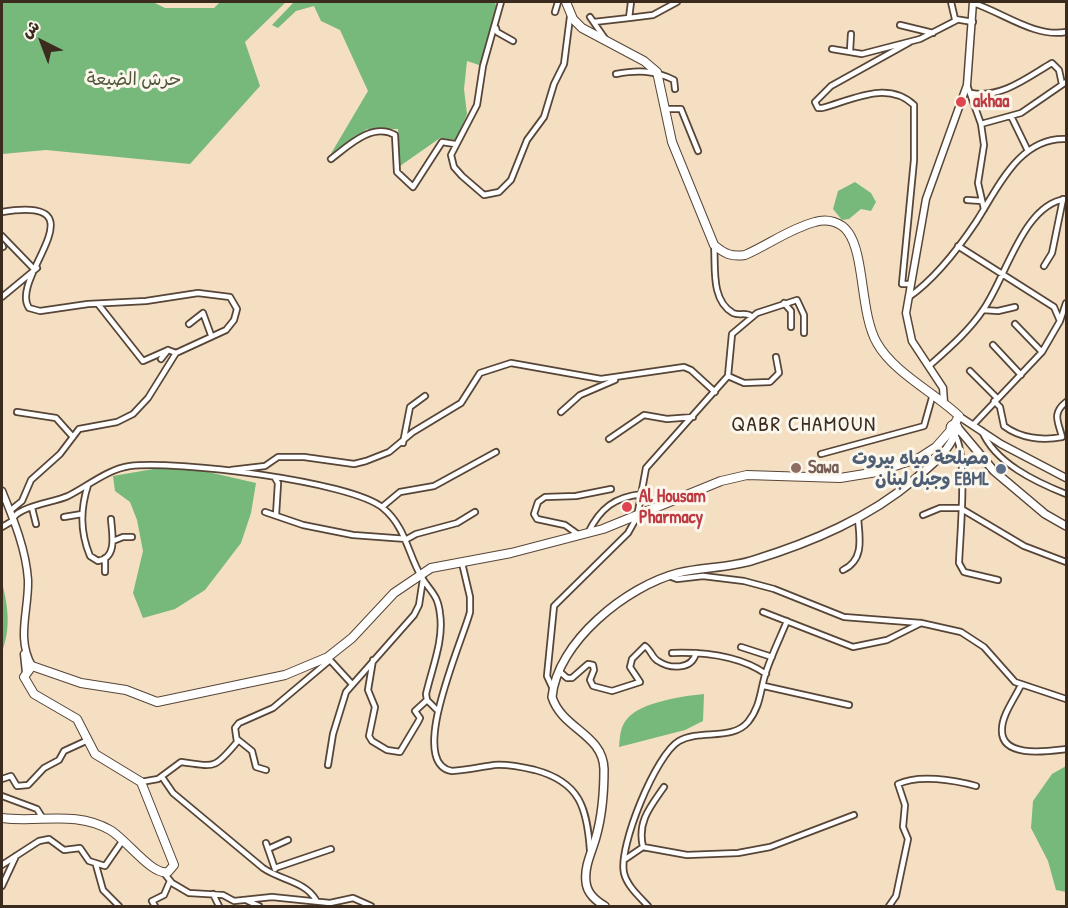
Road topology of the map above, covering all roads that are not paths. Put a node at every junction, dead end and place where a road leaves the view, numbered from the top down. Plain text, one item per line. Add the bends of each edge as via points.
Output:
1 (501, 2) edge
2 (558, 2) edge
3 (566, 2) edge
4 (631, 2) edge
5 (677, 2) edge
6 (951, 2) edge
7 (973, 2) edge
8 (555, 12) dead end
9 (571, 15) junction
10 (628, 18) junction
11 (957, 20) junction
12 (973, 22) junction
13 (900, 26) dead end
14 (496, 28) junction
15 (1066, 32) edge
16 (933, 33) junction
17 (851, 34) dead end
18 (513, 41) dead end
19 (608, 42) junction
20 (910, 42) junction
21 (832, 49) dead end
22 (850, 51) junction
23 (657, 72) junction
24 (616, 74) dead end
25 (1064, 83) edge
26 (967, 85) junction
27 (675, 89) dead end
28 (971, 93) junction
29 (665, 109) junction
30 (1011, 116) junction
31 (981, 124) junction
32 (1066, 139) edge
33 (455, 144) junction
34 (698, 151) dead end
35 (1028, 151) junction
36 (331, 159) dead end
37 (1065, 199) edge
38 (966, 200) dead end
39 (982, 201) junction
40 (984, 209) junction
41 (2, 212) edge
42 (2, 236) edge
43 (714, 245) junction
44 (3, 246) edge
45 (958, 246) junction
46 (1044, 266) dead end
47 (35, 268) junction
48 (1002, 275) junction
49 (911, 284) junction
50 (2, 297) edge
51 (909, 297) junction
52 (783, 303) junction
53 (1066, 303) edge
54 (98, 304) junction
55 (1015, 307) dead end
56 (983, 310) junction
57 (751, 316) junction
58 (1060, 321) junction
59 (189, 324) dead end
60 (1015, 324) dead end
61 (791, 327) dead end
62 (804, 333) dead end
63 (211, 335) junction
64 (993, 345) dead end
65 (168, 350) junction
66 (1042, 352) junction
67 (176, 353) junction
68 (777, 357) dead end
69 (161, 359) dead end
70 (929, 366) junction
71 (970, 370) dead end
72 (628, 375) junction
73 (1021, 375) junction
74 (728, 376) junction
75 (715, 392) junction
76 (933, 394) junction
77 (425, 396) dead end
78 (995, 399) junction
79 (944, 402) junction
80 (1066, 402) edge
81 (17, 412) dead end
82 (561, 412) dead end
83 (693, 417) junction
84 (960, 417) junction
85 (973, 425) junction
86 (955, 430) junction
87 (982, 431) junction
88 (74, 437) junction
89 (609, 439) dead end
90 (403, 443) junction
91 (496, 452) dead end
92 (821, 454) dead end
93 (226, 471) junction
94 (275, 478) junction
95 (1066, 478) edge
96 (88, 485) junction
97 (611, 489) dead end
98 (2, 491) edge
99 (642, 494) junction
100 (1066, 494) edge
101 (3, 499) edge
102 (382, 507) junction
103 (32, 508) junction
104 (960, 508) junction
105 (11, 510) junction
106 (265, 512) dead end
107 (475, 512) dead end
108 (82, 514) junction
109 (923, 514) dead end
110 (276, 515) junction
111 (64, 517) dead end
112 (637, 517) junction
113 (14, 519) junction
114 (111, 519) dead end
115 (858, 519) junction
116 (36, 524) dead end
117 (1066, 526) edge
118 (2, 527) edge
119 (104, 532) dead end
120 (112, 532) junction
121 (588, 533) junction
122 (579, 536) junction
123 (132, 537) dead end
124 (407, 539) junction
125 (113, 541) junction
126 (103, 559) junction
127 (462, 561) junction
128 (1066, 562) edge
129 (97, 568) dead end
130 (843, 570) dead end
131 (105, 572) dead end
132 (422, 576) junction
133 (669, 576) junction
134 (998, 580) dead end
135 (763, 612) dead end
136 (787, 621) junction
137 (921, 623) junction
138 (741, 647) dead end
139 (25, 650) junction
140 (672, 652) dead end
141 (696, 653) junction
142 (772, 657) junction
143 (329, 658) junction
144 (374, 660) junction
145 (32, 666) junction
146 (559, 671) junction
147 (26, 673) junction
148 (766, 674) junction
149 (351, 683) junction
150 (1021, 685) junction
151 (764, 686) junction
152 (553, 689) junction
153 (1066, 699) edge
154 (427, 700) junction
155 (849, 705) dead end
156 (437, 710) junction
157 (237, 739) junction
158 (88, 740) junction
159 (1066, 749) edge
160 (328, 765) dead end
161 (266, 770) dead end
162 (162, 777) junction
163 (2, 779) edge
164 (141, 782) junction
165 (976, 786) dead end
166 (664, 787) dead end
167 (2, 796) edge
168 (854, 815) dead end
169 (2, 818) edge
170 (42, 818) junction
171 (124, 839) junction
172 (288, 840) dead end
173 (266, 843) dead end
174 (643, 847) junction
175 (268, 849) junction
176 (331, 849) dead end
177 (590, 853) junction
178 (16, 855) junction
179 (624, 860) junction
180 (2, 865) edge
181 (96, 865) junction
182 (273, 871) junction
183 (164, 873) junction
184 (170, 881) junction
185 (2, 885) edge
186 (213, 894) junction
187 (316, 900) junction
188 (248, 901) junction
189 (119, 906) edge
190 (154, 906) edge
191 (219, 906) edge
192 (259, 906) edge
193 (371, 906) edge
194 (605, 906) edge
195 (648, 906) edge
196 (889, 906) edge

1 - 14 street
2 - 8 street
3 - 9 main road
4 - 10 street
5 - 10 street via 653,15
6 - 11 street
7 - 12 street
7 - 15 street via 1028,26
9 - 19 main road via 582,28
9 - 33 street via 564,64 544,117 524,147 511,180 495,194 479,192 454,167
10 - 19 street via 592,20
11 - 12 street
11 - 16 street
12 - 26 street
13 - 16 street
14 - 18 street
14 - 33 street via 483,66 477,105
16 - 20 street
17 - 22 street
19 - 23 main road
20 - 22 street via 862,54
20 - 49 street via 831,86 815,102 822,108 886,92 914,105 914,160 902,284
21 - 22 street
23 - 24 street
23 - 27 street via 674,80
23 - 29 main road
25 - 28 street via 1052,63 1000,91
25 - 30 street via 1027,110
26 - 28 street
26 - 49 street via 926,199
28 - 31 street
29 - 34 street via 684,108
29 - 43 main road via 672,142
30 - 31 street
30 - 35 street
31 - 39 street via 984,145 978,188
32 - 35 street
33 - 36 street via 442,142 413,186 398,172 395,135 390,132 364,134
35 - 40 street via 1008,170
37 - 46 street via 1052,253
37 - 48 street via 1030,222
38 - 39 street
39 - 40 street
40 - 45 street
41 - 47 street via 36,210 49,219 50,229
42 - 44 street
43 - 57 street via 715,279 722,299 732,312
43 - 76 main road via 729,256 745,255 815,222 829,221 844,227 852,239 876,343
44 - 47 street
45 - 48 street
45 - 51 street via 935,275
47 - 50 street
47 - 54 street via 26,291 29,308 40,311
48 - 56 street
48 - 58 street via 1054,308
49 - 51 street
51 - 70 street via 908,330
52 - 57 street
52 - 61 street via 791,311
52 - 62 street via 797,300 804,315
53 - 58 street
54 - 63 street via 198,293 230,297 236,305 234,320 226,330
54 - 65 street via 143,361
55 - 56 street
56 - 70 street
57 - 74 street via 729,339
58 - 66 street
59 - 63 street via 203,313
60 - 66 street
63 - 67 street
64 - 73 street
65 - 67 street
65 - 69 street
66 - 73 street
67 - 88 street via 148,399 133,414 117,422 83,427
68 - 74 street via 779,373 770,382 744,383
70 - 79 street via 943,388
71 - 78 street
72 - 75 street via 684,367
72 - 82 street via 589,390
72 - 90 street via 606,379 581,377 517,363 491,368 473,380 465,400
73 - 78 street
74 - 75 street
75 - 83 street
76 - 79 main road
76 - 92 street via 924,426
77 - 90 street via 410,407
78 - 80 street via 1004,426 1011,432 1047,438 1062,437 1056,418
78 - 85 street
79 - 84 main road
81 - 88 street via 56,418
83 - 89 street via 644,415
83 - 99 street via 650,462 644,473
84 - 85 street
84 - 86 main road
85 - 87 street
86 - 104 street via 962,467
86 - 112 main road via 930,451 899,466 840,478 747,475 721,481
86 - 115 main road via 930,466
86 - 117 main road via 994,471 1045,514
87 - 95 street
87 - 100 street via 997,454 1025,474
88 - 105 street via 31,480 22,501
90 - 93 street via 354,464 304,457 278,458 265,466
91 - 102 street via 434,486 399,492
93 - 94 street
93 - 96 street via 197,466 129,466
94 - 102 street via 335,489
94 - 110 street
96 - 103 street
96 - 108 street
97 - 122 street via 545,497 538,502 534,514 537,519 565,525
98 - 101 street
99 - 112 street
99 - 121 street via 622,496 605,508
101 - 105 street
102 - 124 street
103 - 113 street
103 - 116 street
104 - 109 street via 940,508
104 - 128 street via 1024,546
104 - 134 street via 961,569
105 - 113 street
106 - 110 street
107 - 124 street via 457,523
108 - 111 street
108 - 126 street via 88,552
110 - 124 street via 353,535
112 - 121 main road
112 - 152 street via 628,533 554,606 547,676
113 - 118 street
113 - 139 street via 28,580
114 - 120 street
115 - 130 street via 858,554 855,562
115 - 133 main road via 755,560
119 - 120 street
120 - 125 street
121 - 122 main road
122 - 127 main road
123 - 125 street
124 - 132 street
125 - 126 street via 110,554
126 - 129 street
126 - 131 street
127 - 132 main road via 440,565
127 - 156 street via 470,612
132 - 143 main road via 381,604
132 - 144 street via 417,610
132 - 154 street via 435,592 441,614
133 - 137 street via 744,581 844,617
133 - 146 main road via 620,599 605,611
135 - 136 street
136 - 137 street via 860,648
136 - 142 street
137 - 150 street via 969,635
138 - 142 street
139 - 145 street
139 - 147 street
140 - 141 street
141 - 146 street via 695,660 687,666 677,667 657,661 645,646 630,667 639,682 619,690 593,686 592,665 588,664 572,678
141 - 148 street via 752,664
142 - 148 street
143 - 145 main road via 285,675 157,702
143 - 149 street
143 - 157 street via 273,708 239,723
144 - 149 street
144 - 154 street via 368,690 375,707 369,736 372,741 400,752 420,718 415,711
145 - 147 main road
146 - 152 main road
147 - 158 main road via 29,689 77,719
148 - 151 street
149 - 160 street via 336,724
150 - 153 street
150 - 159 street via 1002,728 1005,741 1022,750
151 - 155 street
151 - 179 street via 755,711 738,730 693,735 671,747 641,802
152 - 177 main road via 559,712 594,741 603,756 601,816
154 - 156 street
156 - 177 street via 433,752 441,767 452,771 509,766 554,775 576,794 589,831
157 - 161 street via 252,751 256,767
157 - 162 street via 211,766 181,762
158 - 163 street via 64,751 28,785 17,786 11,777
158 - 164 main road via 100,758
162 - 164 street
162 - 182 street via 173,793
164 - 183 main road via 174,860 172,869
165 - 196 street via 956,780 898,784 908,839 896,896
166 - 174 street via 646,812 640,835
167 - 170 street via 37,809
168 - 174 street via 770,847 744,852 703,855
169 - 170 main road
170 - 171 main road via 95,823
171 - 181 street via 107,865
171 - 183 main road via 152,868
172 - 175 street
173 - 175 street
174 - 179 street
175 - 182 street
176 - 182 street
177 - 194 main road via 586,883 592,896
178 - 180 street
178 - 181 street via 49,839 64,850 81,848 86,859
178 - 185 street
179 - 195 street via 627,879
181 - 189 street via 103,890
182 - 187 street via 304,886
183 - 184 street
184 - 186 street via 189,893
184 - 190 street via 164,895 152,901
186 - 188 street
186 - 191 street
187 - 188 street via 272,897
187 - 193 street via 330,903 357,898
188 - 192 street

